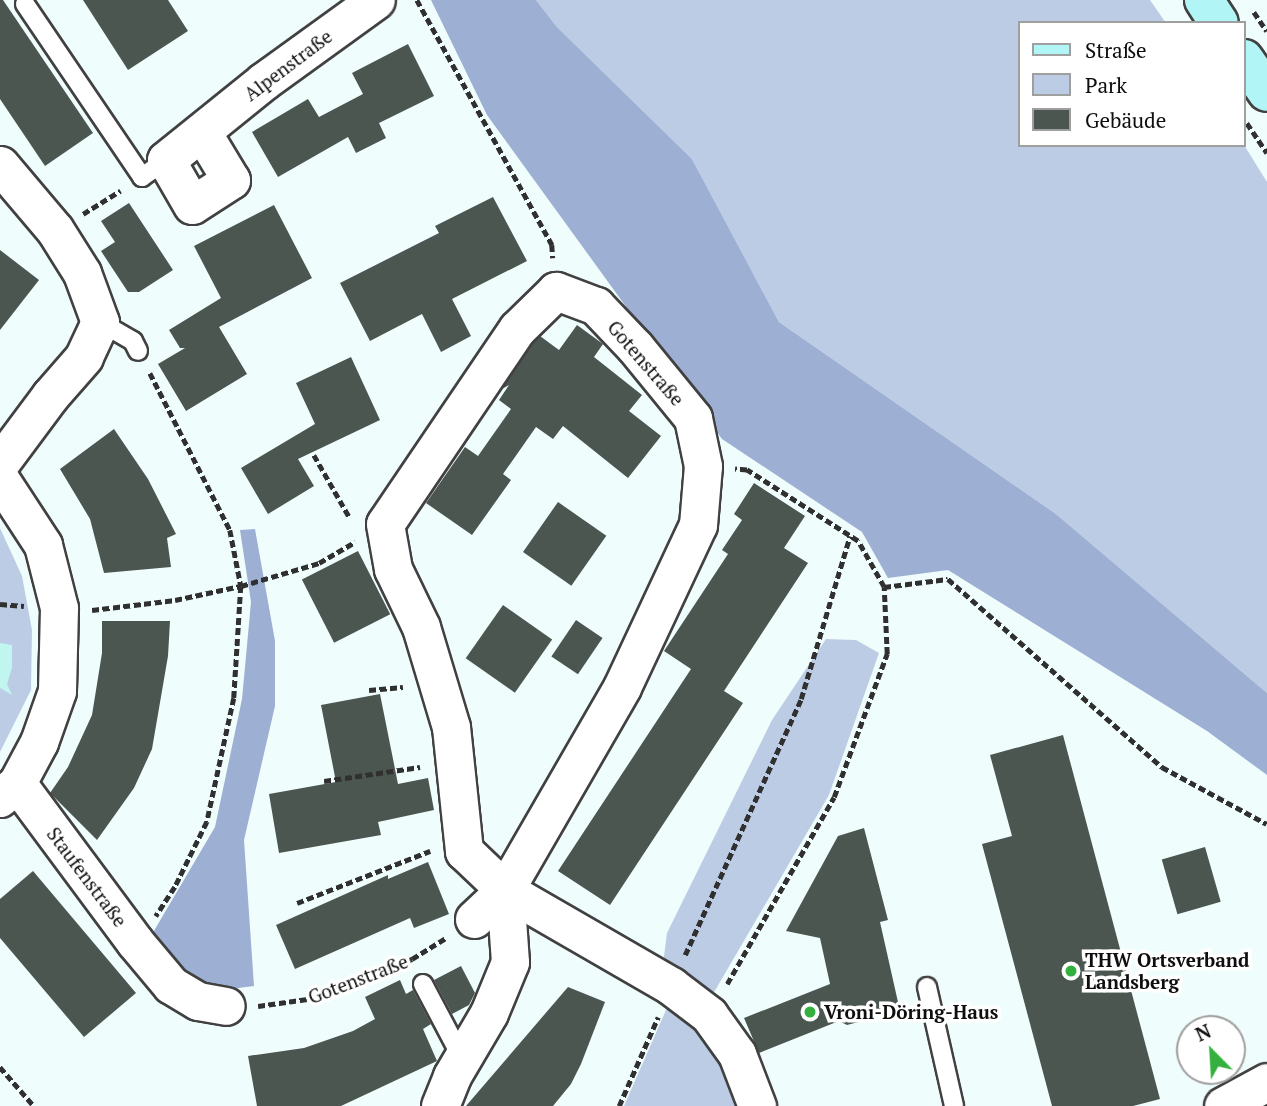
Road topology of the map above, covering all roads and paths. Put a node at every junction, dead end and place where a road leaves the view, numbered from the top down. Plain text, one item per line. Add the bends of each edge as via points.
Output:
1 (376, 0) edge
2 (417, 0) edge
3 (1204, 0) edge
4 (25, 4) dead end
5 (1218, 21) edge
6 (1246, 62) edge
7 (1267, 92) edge
8 (1246, 122) edge
9 (202, 132) junction
10 (1267, 153) edge
11 (0, 165) edge
12 (154, 169) junction
13 (55, 230) junction
14 (556, 291) junction
15 (100, 321) junction
16 (138, 351) joint
17 (314, 455) dead end
18 (0, 463) edge
19 (703, 466) junction
20 (0, 479) edge
21 (374, 531) junction
22 (850, 536) junction
23 (241, 586) junction
24 (884, 587) junction
25 (59, 608) junction
26 (453, 762) junction
27 (324, 781) dead end
28 (8, 791) edge
29 (1267, 824) edge
30 (462, 839) junction
31 (505, 890) junction
32 (297, 903) dead end
33 (474, 919) joint
34 (135, 942) junction
35 (423, 984) dead end
36 (671, 986) junction
37 (927, 987) dead end
38 (226, 1006) joint
39 (709, 1015) junction
40 (462, 1058) junction
41 (0, 1067) edge
42 (1267, 1082) edge
43 (34, 1106) edge
44 (440, 1106) edge
45 (619, 1106) edge
46 (757, 1106) edge
47 (954, 1106) edge
48 (1223, 1106) edge

1 - 9 street, Alpenstraße
2 - 14 path via 552,245
3 - 5 main road
4 - 12 lane
6 - 7 main road
8 - 10 path
9 - 12 street, Alpenstraße
9 - 12 street via 231,180 192,205
11 - 13 street
12 - 13 path
13 - 15 street via 82,274
14 - 19 street, Gotenstraße via 596,306 635,346 692,418
14 - 21 street via 517,329
15 - 16 lane via 133,341
15 - 18 street via 84,357
16 - 23 path via 230,530
17 - 21 path
19 - 22 path via 747,470
19 - 31 street, Gotenstraße via 698,525 622,687
20 - 25 street, Staufenstraße via 43,545
21 - 23 path via 319,563
21 - 26 street via 421,627 451,727
22 - 24 path via 858,541
22 - 36 path via 801,699
23 - 25 path via 93,611
23 - 34 path via 234,698 207,822 175,887
24 - 29 path via 948,579 1162,767
24 - 39 path via 887,653 834,797
25 - 28 street, Staufenstraße via 57,691 39,742
26 - 27 path
26 - 30 street
28 - 34 street, Staufenstraße
30 - 31 street via 464,851
30 - 32 path
31 - 33 street, Gotenstraße
31 - 36 street
31 - 40 street via 510,962 489,1013
33 - 38 path, Gotenstraße via 412,959 308,999 271,1006
34 - 38 street, Staufenstraße via 171,985 198,1001
35 - 40 lane
36 - 39 street
36 - 45 path
37 - 47 lane
39 - 46 street via 737,1054
40 - 44 street
41 - 43 path
42 - 48 street

